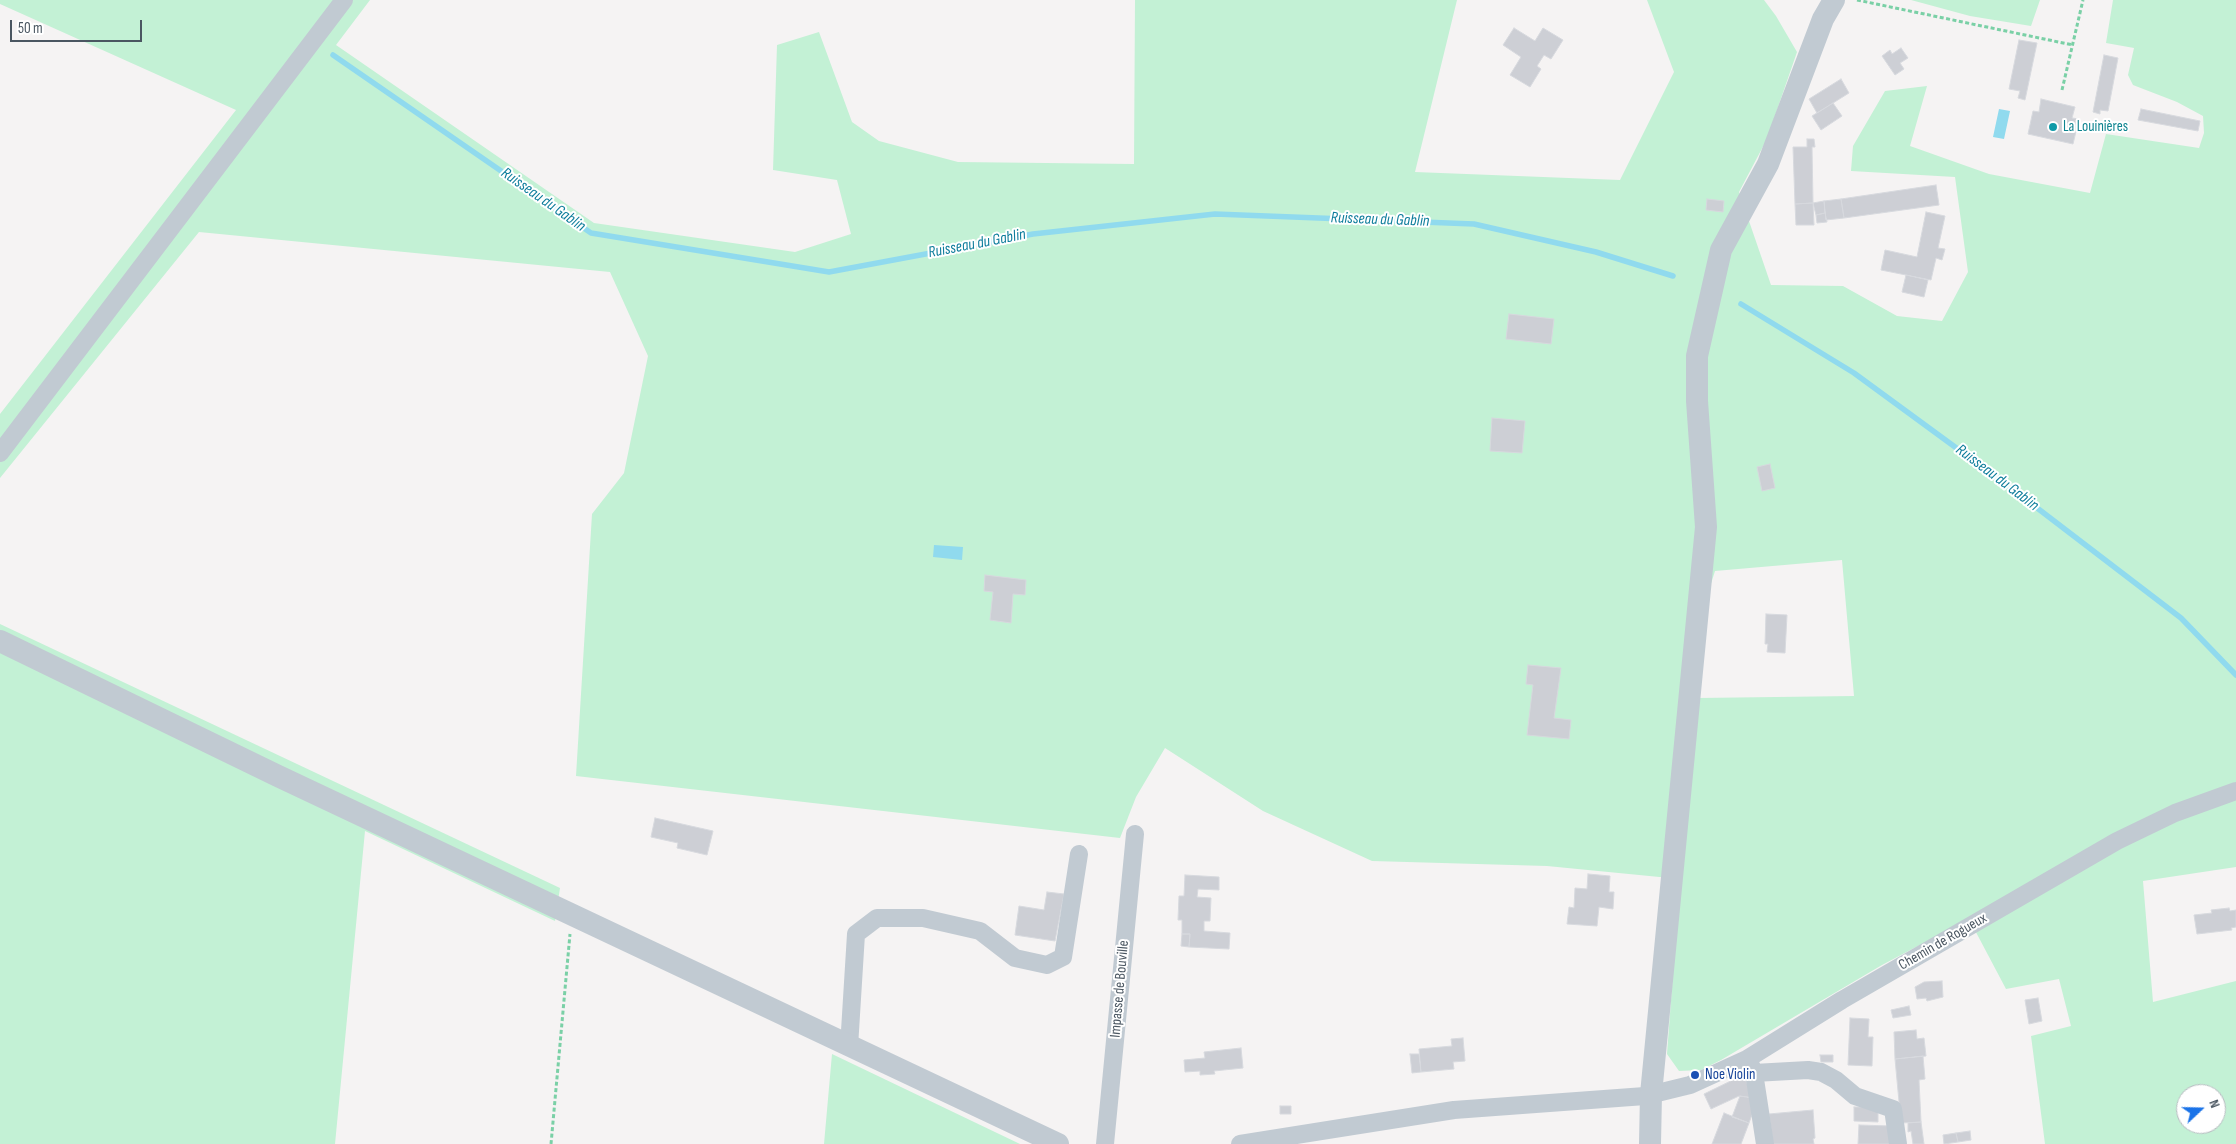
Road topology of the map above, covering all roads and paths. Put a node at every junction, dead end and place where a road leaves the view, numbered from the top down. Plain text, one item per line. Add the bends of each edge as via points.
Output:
1 (344, 0) edge
2 (1834, 0) edge
3 (1857, 0) edge
4 (2083, 0) edge
5 (2073, 45) junction
6 (2062, 90) dead end
7 (0, 453) edge
8 (0, 640) edge
9 (2236, 791) edge
10 (1135, 834) dead end
11 (1079, 854) dead end
12 (572, 913) junction
13 (849, 1047) junction
14 (1751, 1066) junction
15 (1651, 1094) junction
16 (551, 1144) edge
17 (1058, 1144) edge
18 (1106, 1144) edge
19 (1240, 1144) edge
20 (1650, 1144) edge
21 (1765, 1144) edge
22 (1898, 1144) edge

1 - 7 street
2 - 15 street via 1823,19 1768,164 1721,250 1697,356 1706,527
3 - 5 path
4 - 5 path
5 - 6 path
8 - 12 street via 278,776
9 - 14 street, Chemin de Rogueux via 2175,813 2117,841 1842,1000
10 - 18 street, Impasse de Bouville
11 - 13 street via 1063,957 1047,965 1015,958 980,931 923,918 877,918 856,934
12 - 13 street
12 - 16 path
13 - 17 street
14 - 15 street, Chemin de Rogueux
14 - 21 street
14 - 22 street via 1821,1072 1855,1096 1893,1109
15 - 19 street, Chemin de Rogueux via 1454,1110
15 - 20 street

